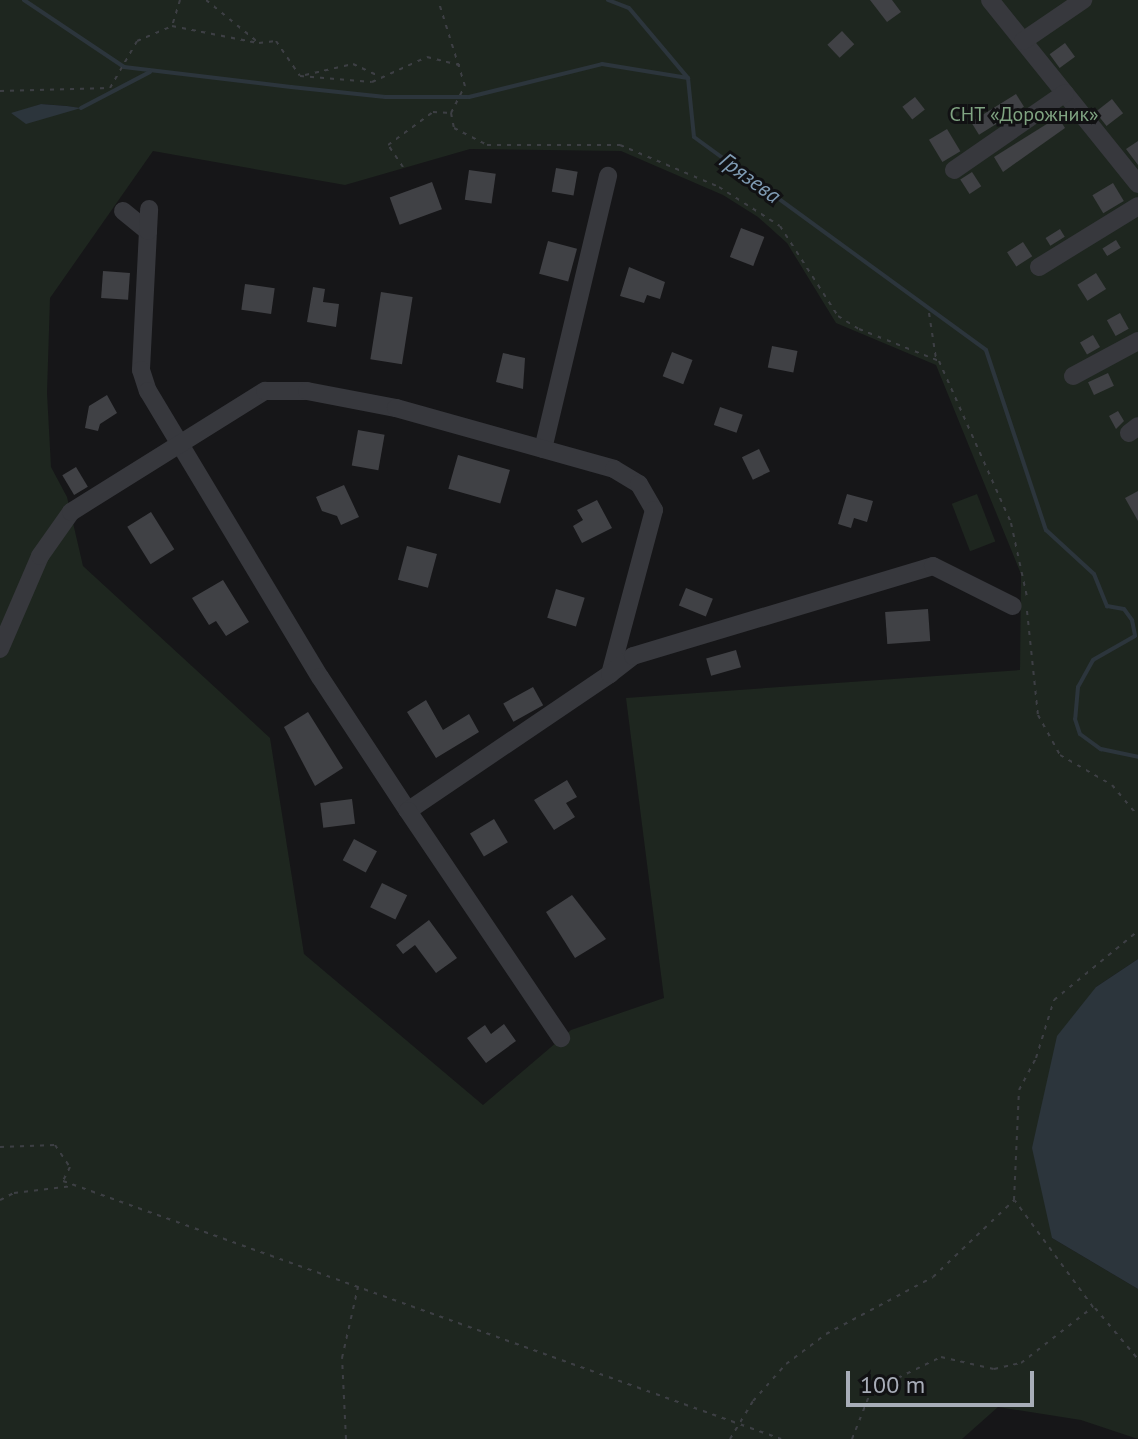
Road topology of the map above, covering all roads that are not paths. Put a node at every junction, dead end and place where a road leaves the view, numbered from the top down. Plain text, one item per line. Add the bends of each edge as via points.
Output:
1 (990, 0) edge
2 (1083, 0) edge
3 (1023, 41) junction
4 (1065, 93) junction
5 (954, 170) dead end
6 (608, 176) dead end
7 (1138, 184) edge
8 (1138, 206) edge
9 (149, 209) dead end
10 (123, 211) dead end
11 (148, 231) junction
12 (1039, 267) dead end
13 (1138, 341) edge
14 (1073, 376) dead end
15 (179, 445) junction
16 (543, 449) junction
17 (1013, 606) dead end
18 (0, 649) edge
19 (610, 674) junction
20 (408, 811) junction
21 (561, 1038) dead end

1 - 3 street
2 - 3 street
3 - 4 street
4 - 5 street
4 - 7 street
6 - 16 street
8 - 12 street
9 - 11 street
10 - 11 street
11 - 15 street via 141,370
13 - 14 street
15 - 16 street via 252,397 280,389 396,408
15 - 18 street via 71,512 56,529
15 - 20 street
16 - 19 street via 614,469 639,484 654,510
17 - 19 street via 933,566 633,656
19 - 20 street
20 - 21 street

